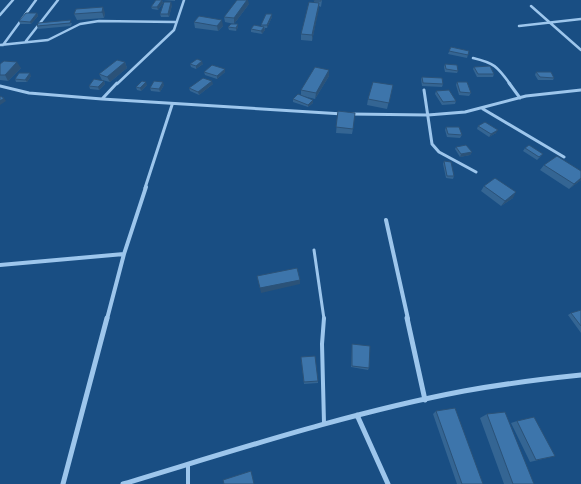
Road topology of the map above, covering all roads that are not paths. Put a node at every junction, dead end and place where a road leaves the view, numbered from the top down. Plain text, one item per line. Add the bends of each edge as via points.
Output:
1 (13, 0) edge
2 (36, 0) edge
3 (58, 0) edge
4 (184, 0) edge
5 (531, 6) dead end
6 (0, 15) edge
7 (581, 19) edge
8 (175, 22) junction
9 (550, 23) junction
10 (519, 26) dead end
11 (26, 41) junction
12 (1, 45) edge
13 (581, 50) edge
14 (473, 58) dead end
15 (0, 86) edge
16 (424, 90) dead end
17 (581, 90) edge
18 (520, 98) junction
19 (102, 100) junction
20 (172, 105) junction
21 (483, 109) junction
22 (428, 115) junction
23 (564, 157) dead end
24 (476, 172) dead end
25 (386, 220) dead end
26 (314, 250) dead end
27 (124, 254) junction
28 (0, 265) edge
29 (581, 375) edge
30 (425, 400) junction
31 (357, 415) junction
32 (324, 423) junction
33 (188, 464) junction
34 (63, 484) edge
35 (123, 484) edge
36 (188, 484) edge
37 (388, 484) edge

1 - 6 street
2 - 12 street
3 - 11 street
4 - 8 street
5 - 9 street
7 - 9 street
8 - 11 street via 99,20 80,24 48,40
8 - 19 street via 174,30 161,45 118,82
9 - 10 street
9 - 13 street
11 - 12 street
14 - 18 street via 498,67
15 - 19 street via 29,93
16 - 22 street
17 - 18 street
18 - 21 street
19 - 20 street
20 - 22 street via 320,113
20 - 27 street
21 - 22 street
21 - 23 street
22 - 24 street via 432,144 435,148
25 - 30 street
26 - 32 lane via 324,316
27 - 28 street
27 - 34 street
29 - 30 street via 533,379
30 - 31 street
31 - 32 street
31 - 37 street
32 - 33 street
33 - 35 street
33 - 36 lane

